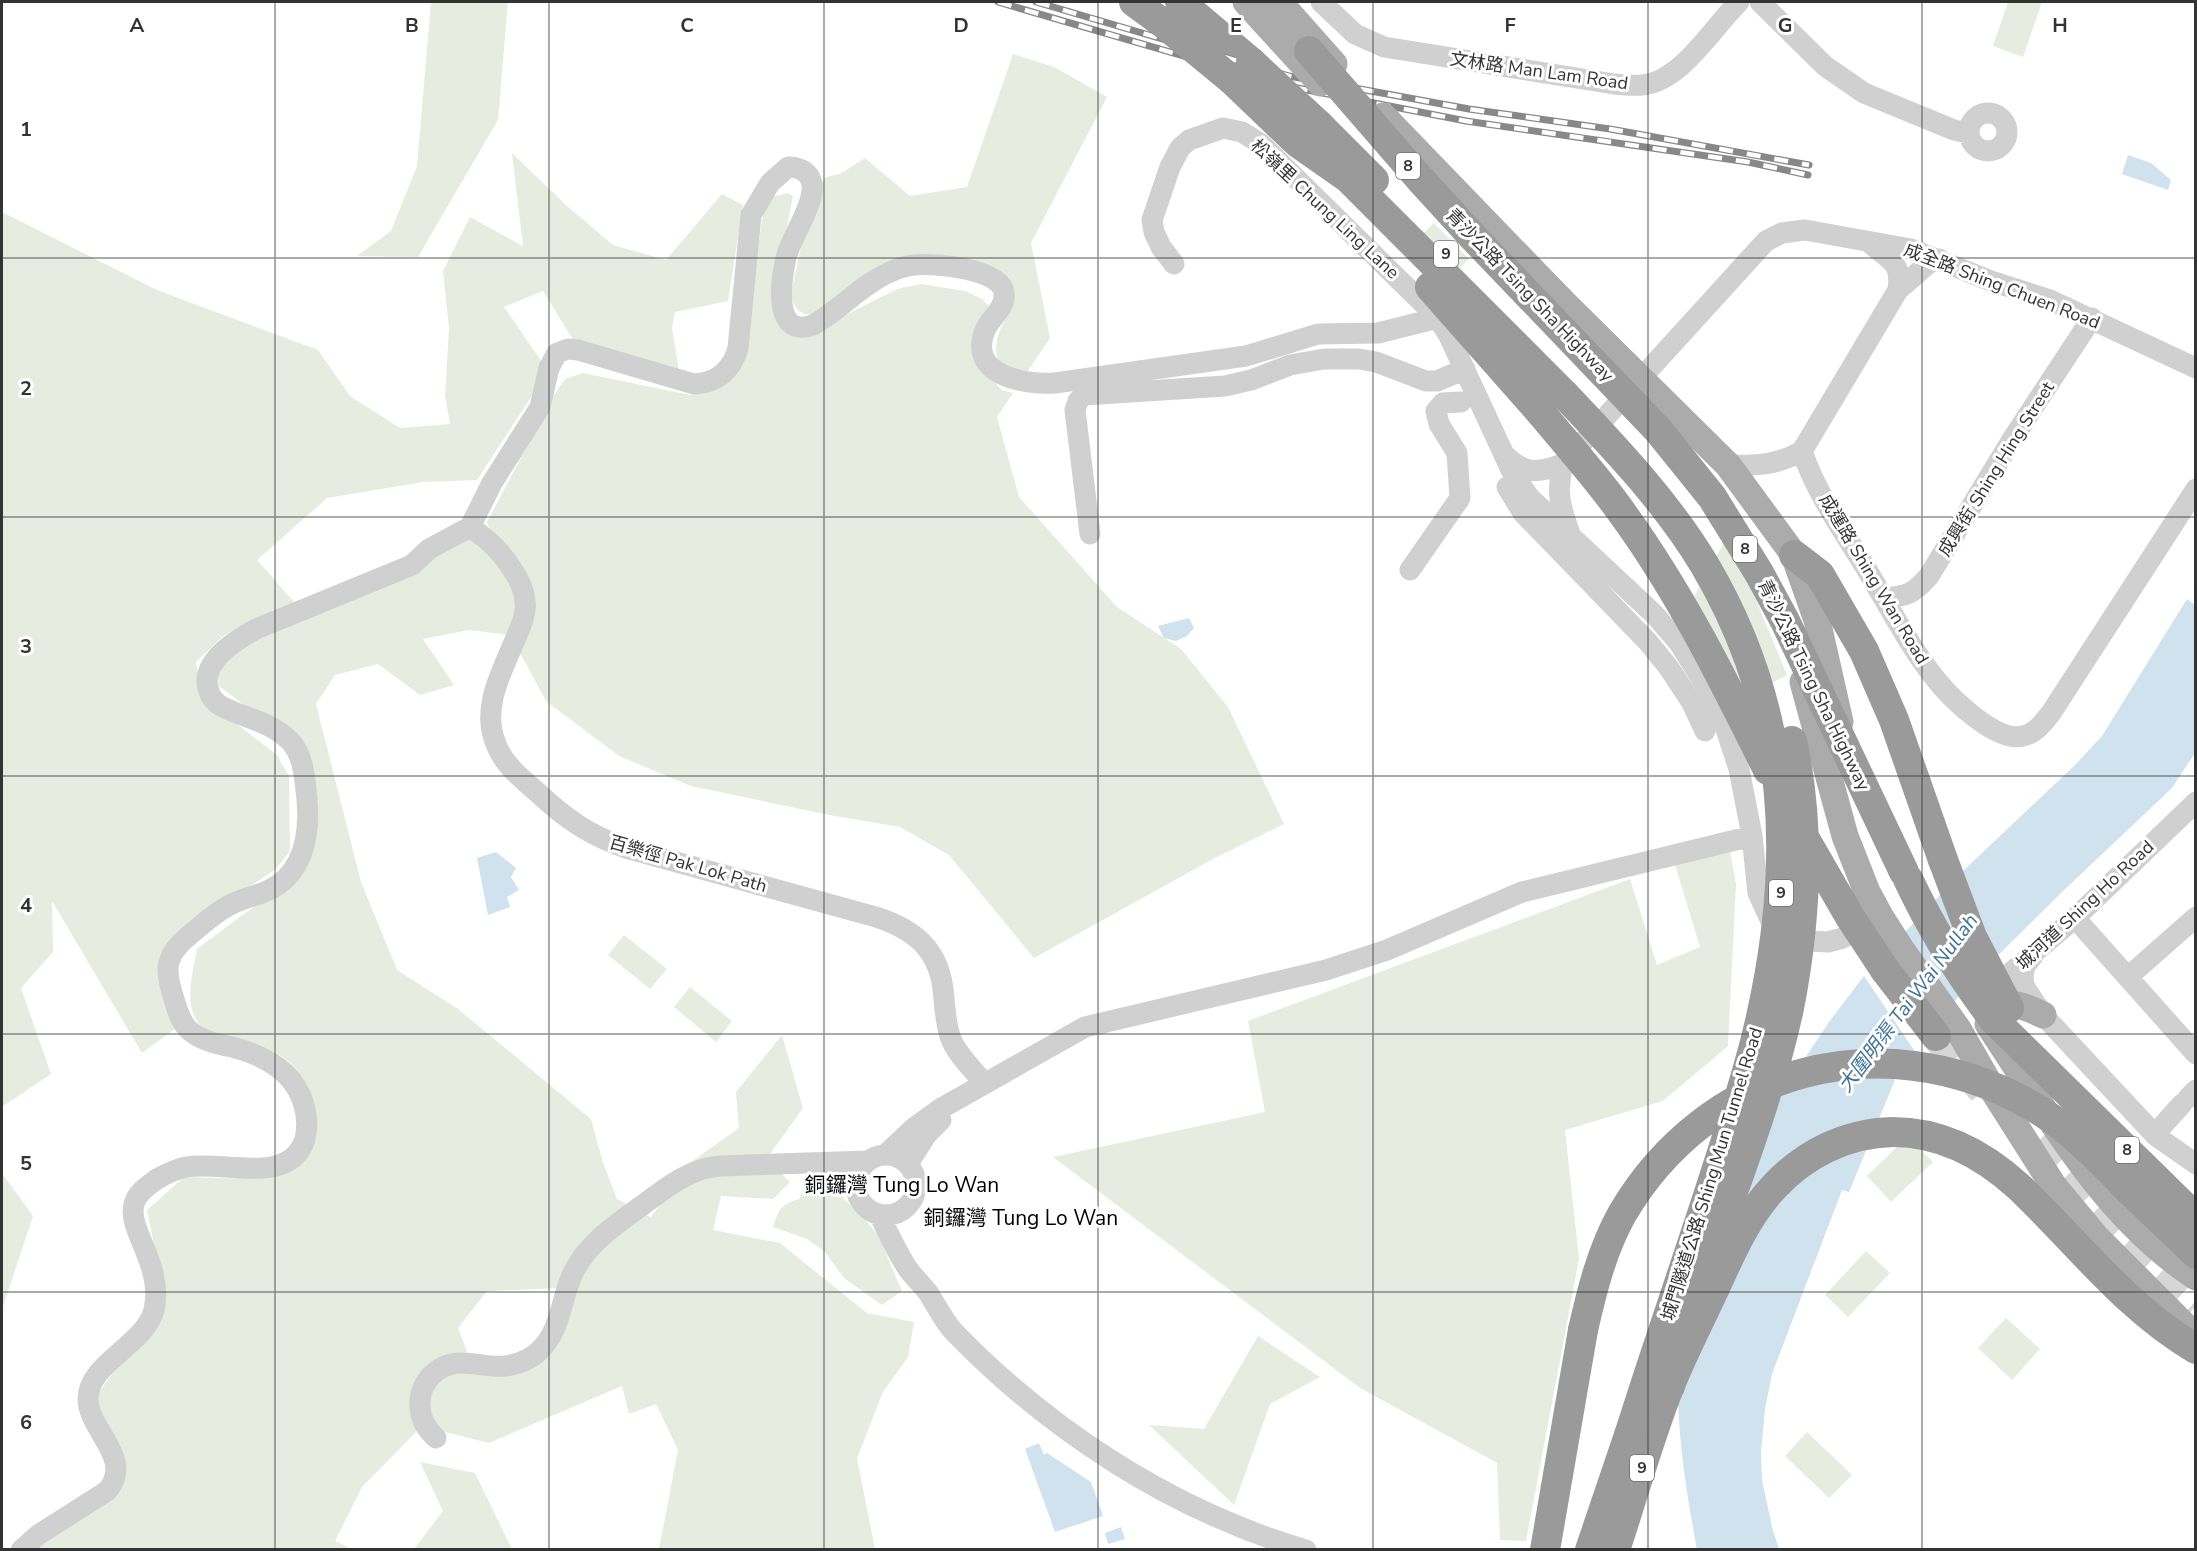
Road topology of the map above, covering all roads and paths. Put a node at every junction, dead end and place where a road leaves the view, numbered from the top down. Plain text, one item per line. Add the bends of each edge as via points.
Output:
1 (1134, 2) edge
2 (1180, 2) edge
3 (1246, 2) edge
4 (1268, 2) edge
5 (1279, 2) edge
6 (1321, 2) edge
7 (1739, 2) edge
8 (1760, 2) edge
9 (1968, 133) dead end
10 (1298, 143) junction
11 (1866, 240) junction
12 (1939, 259) junction
13 (1174, 264) dead end
14 (1898, 290) junction
15 (1438, 318) junction
16 (2092, 318) junction
17 (2196, 368) edge
18 (1465, 369) junction
19 (1641, 377) junction
20 (1468, 399) junction
21 (1620, 399) junction
22 (1802, 451) junction
23 (1503, 453) junction
24 (1563, 464) junction
25 (1728, 465) junction
26 (2196, 489) edge
27 (470, 527) junction
28 (1090, 534) dead end
29 (1572, 537) junction
30 (1794, 555) junction
31 (1410, 570) dead end
32 (1884, 598) junction
33 (1705, 731) dead end
34 (2196, 802) edge
35 (1752, 836) junction
36 (2196, 917) edge
37 (2075, 918) junction
38 (1882, 919) junction
39 (2033, 955) junction
40 (2128, 977) junction
41 (1962, 985) junction
42 (2043, 1015) junction
43 (1942, 1026) junction
44 (1992, 1029) junction
45 (2196, 1054) edge
46 (984, 1083) junction
47 (2059, 1083) junction
48 (2188, 1097) edge
49 (960, 1100) junction
50 (2163, 1125) dead end
51 (876, 1158) junction
52 (2037, 1163) junction
53 (815, 1164) junction
54 (908, 1164) junction
55 (2196, 1164) edge
56 (2123, 1199) junction
57 (861, 1201) junction
58 (902, 1210) junction
59 (879, 1214) junction
60 (2196, 1218) edge
61 (2196, 1254) edge
62 (2196, 1277) edge
63 (921, 1283) junction
64 (2196, 1337) edge
65 (2196, 1350) edge
66 (1670, 1386) junction
67 (436, 1438) dead end
68 (21, 1550) edge
69 (1306, 1550) edge
70 (1545, 1550) edge
71 (1590, 1550) edge
72 (1615, 1550) edge

1 - 10 highway, 城門隧道公路 Shing Mun Tunnel Road / 9, bridge via 1215,65
2 - 66 highway, 城門隧道公路 Shing Mun Tunnel Road / 9, bridge via 1335,140 1609,417 1684,504 1714,548 1765,649 1789,726 1800,787 1805,860 1799,936 1789,1008 1777,1054
3 - 21 main road, bridge via 1406,179
4 - 47 highway, 青沙公路 Tsing Sha Highway / 8, bridge via 1420,179 1658,430 1712,497 1780,612 1940,943 1995,1020
5 - 19 main road, bridge via 1366,99
6 - 7 street, 文林路 Man Lam Road via 1355,34 1384,47 1642,86 1678,68
8 - 9 street via 1825,66 1864,93
10 - 43 highway, bridge via 1338,192 1412,267 1521,389 1626,518 1678,598 1850,917 1889,975
10 - 71 highway, 城門隧道公路 Shing Mun Tunnel Road / 9, bridge via 1348,178 1564,394 1652,491 1716,585 1746,651 1770,725 1783,854 1778,921 1765,999 1722,1152
11 - 12 street, 成全路 Shing Chuen Road
11 - 14 street via 1896,264 1900,276
11 - 19 street, 成全路 Shing Chuen Road via 1798,230 1766,241
12 - 14 street
12 - 16 street, 成全路 Shing Chuen Road
13 - 15 street, 松嶺里 Chung Ling Lane via 1161,247 1152,220 1170,167 1189,140 1223,128 1242,132 1261,144
14 - 22 street
15 - 18 street, 松嶺里 Chung Ling Lane
15 - 27 street via 1378,333 1318,334 1239,357 1055,383 1018,382 993,369 984,354 984,335 1002,305 1004,294 998,281 981,273 935,265 907,267 880,277 813,325 802,328 790,323 782,307 785,266 812,187 806,172 788,167 770,183 751,214 740,340 728,370 713,380 694,384 578,350 557,353 549,368 540,407 492,483
16 - 17 street, 成全路 Shing Chuen Road
16 - 32 street, 成興街 Shing Hing Street via 1929,576 1916,591
18 - 20 street, 松嶺里 Chung Ling Lane
18 - 28 street via 1437,381 1426,381 1377,362 1324,358 1226,386 1084,395 1076,410
19 - 21 street, 成全路 Shing Chuen Road
19 - 25 main road
20 - 23 street, 松嶺里 Chung Ling Lane
20 - 31 street via 1443,403 1436,411 1456,453 1460,498
20 - 33 street via 1523,513 1648,642 1692,703
21 - 24 street, 成全路 Shing Chuen Road
21 - 38 main road via 1709,500 1775,607 1800,672 1845,837
22 - 25 street via 1768,464
22 - 32 street, 成運路 Shing Wan Road via 1819,489
23 - 24 street, 松嶺里 Chung Ling Lane via 1527,471
23 - 29 street, 松嶺里 Chung Ling Lane via 1530,498
24 - 29 street via 1558,485 1560,507
25 - 30 main road
26 - 32 street, 成運路 Shing Wan Road via 2051,713 2038,728 2023,736 2005,735 1978,720 1938,683
27 - 46 street, 百樂徑 Pak Lok Path via 488,539 508,561 526,603 491,710 496,746 514,771 571,821 607,841 876,917 906,929 934,959 952,1041
27 - 68 street via 429,549 412,565 247,634 224,651 209,671 207,684 215,702 280,733 296,750 306,788 307,833 297,864 282,883 225,907 176,948 169,962 170,986 178,1012 190,1031 264,1058 291,1079 306,1113 306,1136 296,1155 286,1162 260,1168 186,1167 160,1177 136,1198 135,1219 155,1287 153,1311 144,1330 98,1374 88,1402 117,1464 115,1480 107,1491
29 - 35 street, 松嶺里 Chung Ling Lane via 1655,615 1679,643 1711,694 1740,769
30 - 41 main road via 1817,620 1852,768 1893,869
30 - 47 highway, bridge via 1820,575 1864,651 1881,687 1978,951 2009,1008
34 - 37 street, 城河道 Shing Ho Road
35 - 38 street, 松嶺里 Chung Ling Lane via 1758,893 1770,920 1784,932 1808,941 1828,942
35 - 46 street via 1522,892 1387,950 1326,970 1085,1027
36 - 40 street
37 - 39 street, 城河道 Shing Ho Road
37 - 40 street
38 - 43 main road
39 - 41 street, 城河道 Shing Ho Road via 1988,992 1975,997
39 - 42 street via 2025,966 2024,986
40 - 45 street
41 - 44 main road
42 - 44 main road via 2017,1004 2005,1005 1993,1012
42 - 55 street via 2156,1136
43 - 52 main road via 1973,1053
44 - 56 main road via 2073,1154
46 - 49 street
47 - 60 highway, 青沙公路 Tsing Sha Highway / 8
48 - 50 street
49 - 51 street via 940,1109
49 - 54 street via 927,1134
51 - 53 street
51 - 54 street via 901,1159
51 - 57 street via 857,1175
52 - 56 main road via 2098,1233 2114,1243 2121,1242 2128,1231
52 - 64 main road via 2097,1238
53 - 57 street via 837,1176
53 - 67 street via 713,1167 687,1175 667,1187 608,1230 588,1250 572,1274 553,1332 538,1353 507,1366 452,1363 428,1378 421,1392 420,1410 423,1423
54 - 58 street via 915,1191
56 - 61 highway
56 - 62 main road via 2145,1237
56 - 70 highway, bridge via 2076,1137 2044,1113 1989,1084 1931,1067 1876,1062 1828,1067 1784,1078 1727,1105 1681,1140 1652,1171 1621,1216 1607,1246 1581,1339
57 - 59 street
58 - 59 street
58 - 63 street
59 - 63 street via 907,1268
63 - 69 street via 952,1330 1021,1395 1089,1446 1207,1511
65 - 66 highway, bridge via 2172,1336 2119,1291 2041,1208 1987,1161 1937,1139 1884,1132 1830,1146 1794,1168 1762,1201 1731,1255
66 - 72 highway, 城門隧道公路 Shing Mun Tunnel Road / 9

